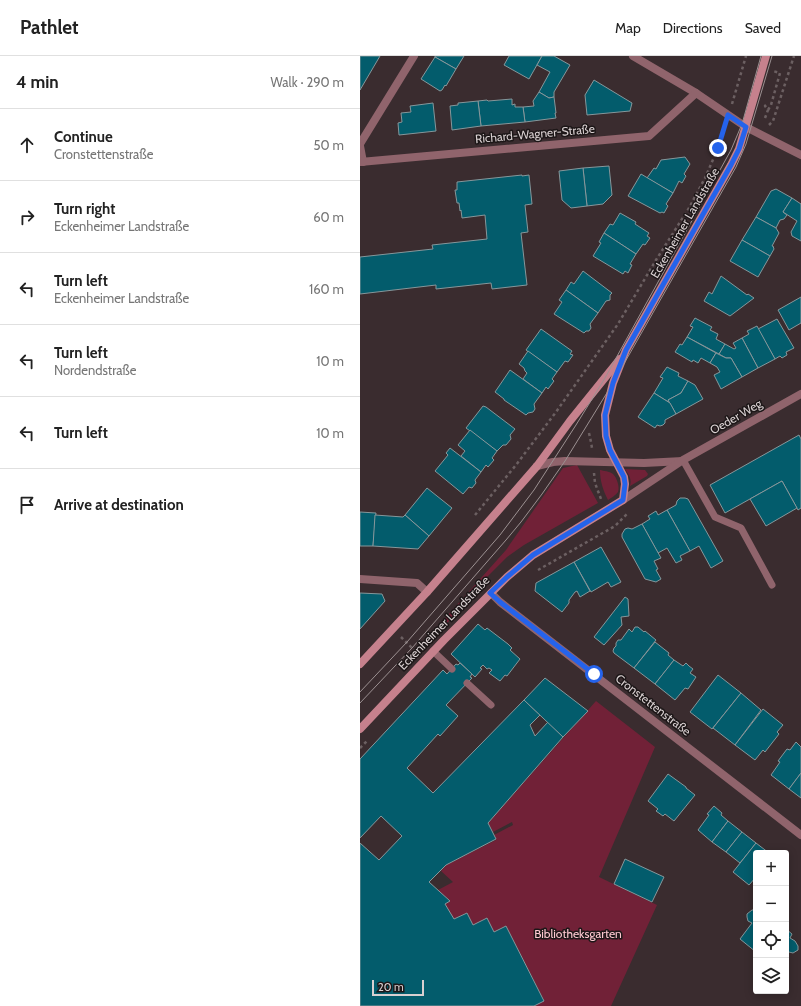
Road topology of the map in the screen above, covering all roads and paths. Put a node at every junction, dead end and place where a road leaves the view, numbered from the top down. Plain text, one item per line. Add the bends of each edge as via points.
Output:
1 (414, 56) edge
2 (633, 56) edge
3 (746, 56) edge
4 (766, 56) edge
5 (794, 56) edge
6 (773, 71) dead end
7 (696, 93) junction
8 (765, 106) dead end
9 (768, 110) junction
10 (728, 115) junction
11 (765, 118) dead end
12 (773, 121) dead end
13 (746, 127) junction
14 (360, 145) edge
15 (801, 155) edge
16 (362, 162) edge
17 (626, 350) junction
18 (801, 394) edge
19 (589, 433) dead end
20 (592, 448) dead end
21 (683, 460) junction
22 (616, 462) junction
23 (537, 466) junction
24 (594, 471) dead end
25 (623, 500) junction
26 (602, 502) dead end
27 (473, 518) dead end
28 (360, 579) edge
29 (772, 585) dead end
30 (427, 592) junction
31 (490, 593) junction
32 (399, 636) dead end
33 (433, 651) junction
34 (418, 654) dead end
35 (360, 664) edge
36 (452, 669) dead end
37 (467, 683) dead end
38 (491, 705) dead end
39 (360, 728) edge
40 (801, 835) edge

1 - 14 street
2 - 7 street
3 - 10 path
4 - 13 main road, Eckenheimer Landstraße
5 - 12 path
6 - 9 path via 780,73
7 - 10 street
7 - 16 street, Richard-Wagner-Straße via 649,136
8 - 9 path
9 - 11 path
10 - 13 street
10 - 27 path via 705,178 618,324 556,412
13 - 15 street
13 - 17 main road, Eckenheimer Landstraße via 731,165
14 - 16 street
17 - 22 main road, Eckenheimer Landstraße via 613,383 605,415 606,436
17 - 23 main road, Eckenheimer Landstraße
18 - 21 street, Oeder Weg
19 - 20 path
21 - 22 street, Oeder Weg
21 - 25 street, Oeder Weg
21 - 29 lane via 715,517 741,528
22 - 23 street, Oeder Weg via 565,461
22 - 25 main road, Eckenheimer Landstraße via 624,477
23 - 30 main road, Eckenheimer Landstraße
24 - 26 path via 595,483
25 - 31 main road, Eckenheimer Landstraße via 533,555
28 - 30 street via 417,583
30 - 35 main road, Eckenheimer Landstraße
31 - 33 main road, Eckenheimer Landstraße
31 - 40 street, Cronstettenstraße
32 - 34 path
33 - 36 lane
33 - 39 main road, Eckenheimer Landstraße
37 - 38 lane

